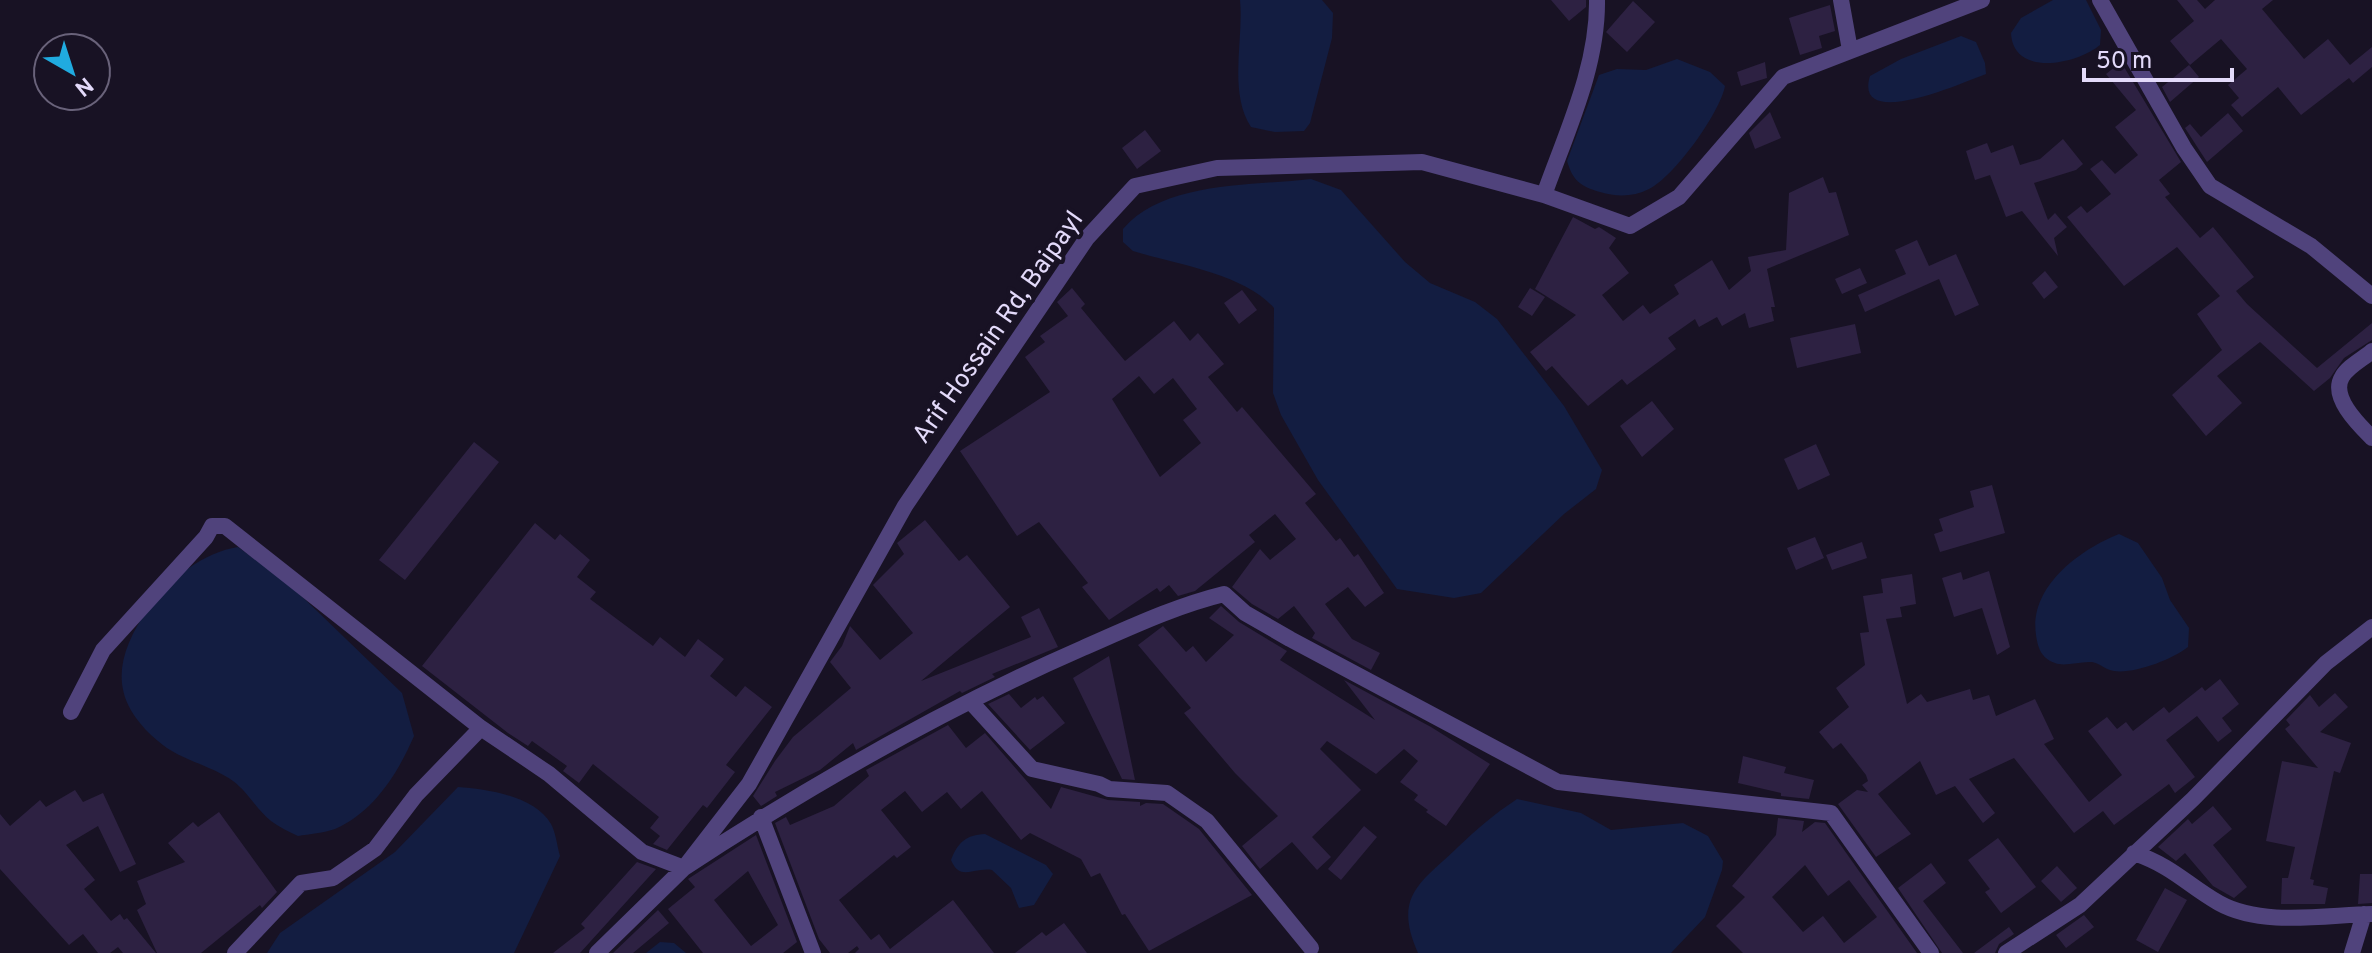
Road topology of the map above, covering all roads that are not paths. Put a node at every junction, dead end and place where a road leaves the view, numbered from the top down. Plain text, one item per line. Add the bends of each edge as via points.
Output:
1 (1597, 0) edge
2 (1841, 0) edge
3 (1982, 0) edge
4 (2100, 0) edge
5 (1850, 50) junction
6 (1544, 195) junction
7 (2372, 296) edge
8 (2372, 351) edge
9 (2372, 438) edge
10 (2372, 627) edge
11 (971, 702) junction
12 (71, 712) dead end
13 (481, 728) junction
14 (761, 817) junction
15 (2134, 853) junction
16 (684, 868) junction
17 (2368, 914) edge
18 (1311, 948) dead end
19 (235, 953) edge
20 (597, 953) edge
21 (813, 953) edge
22 (1931, 953) edge
23 (2006, 953) edge
24 (2352, 953) edge

1 - 6 street via 1584,83
2 - 5 street
3 - 5 street, Arif Hossain Rd, Baipayl
4 - 7 street via 2210,186 2311,246
5 - 6 street, Arif Hossain Rd, Baipayl via 1783,77 1679,197 1630,226
6 - 16 street, Arif Hossain Rd, Baipayl via 1422,162 1217,168 1135,186 1087,238 905,506 749,784
8 - 9 street via 2342,376 2339,392
10 - 15 street via 2326,663
11 - 14 street
11 - 18 street via 1032,769 1109,789 1154,790 1175,797 1207,821
11 - 22 street via 1187,603 1224,594 1290,639 1558,782 1831,813
12 - 13 street via 103,650 212,526 225,526
13 - 16 street via 549,774 642,852
13 - 19 street via 416,795 375,849 333,878 301,883
14 - 16 street
14 - 21 street
15 - 17 street via 2167,865 2220,903 2249,915
15 - 23 street via 2080,905
16 - 20 street, Arif Hossain Rd, Baipayl
17 - 24 street

